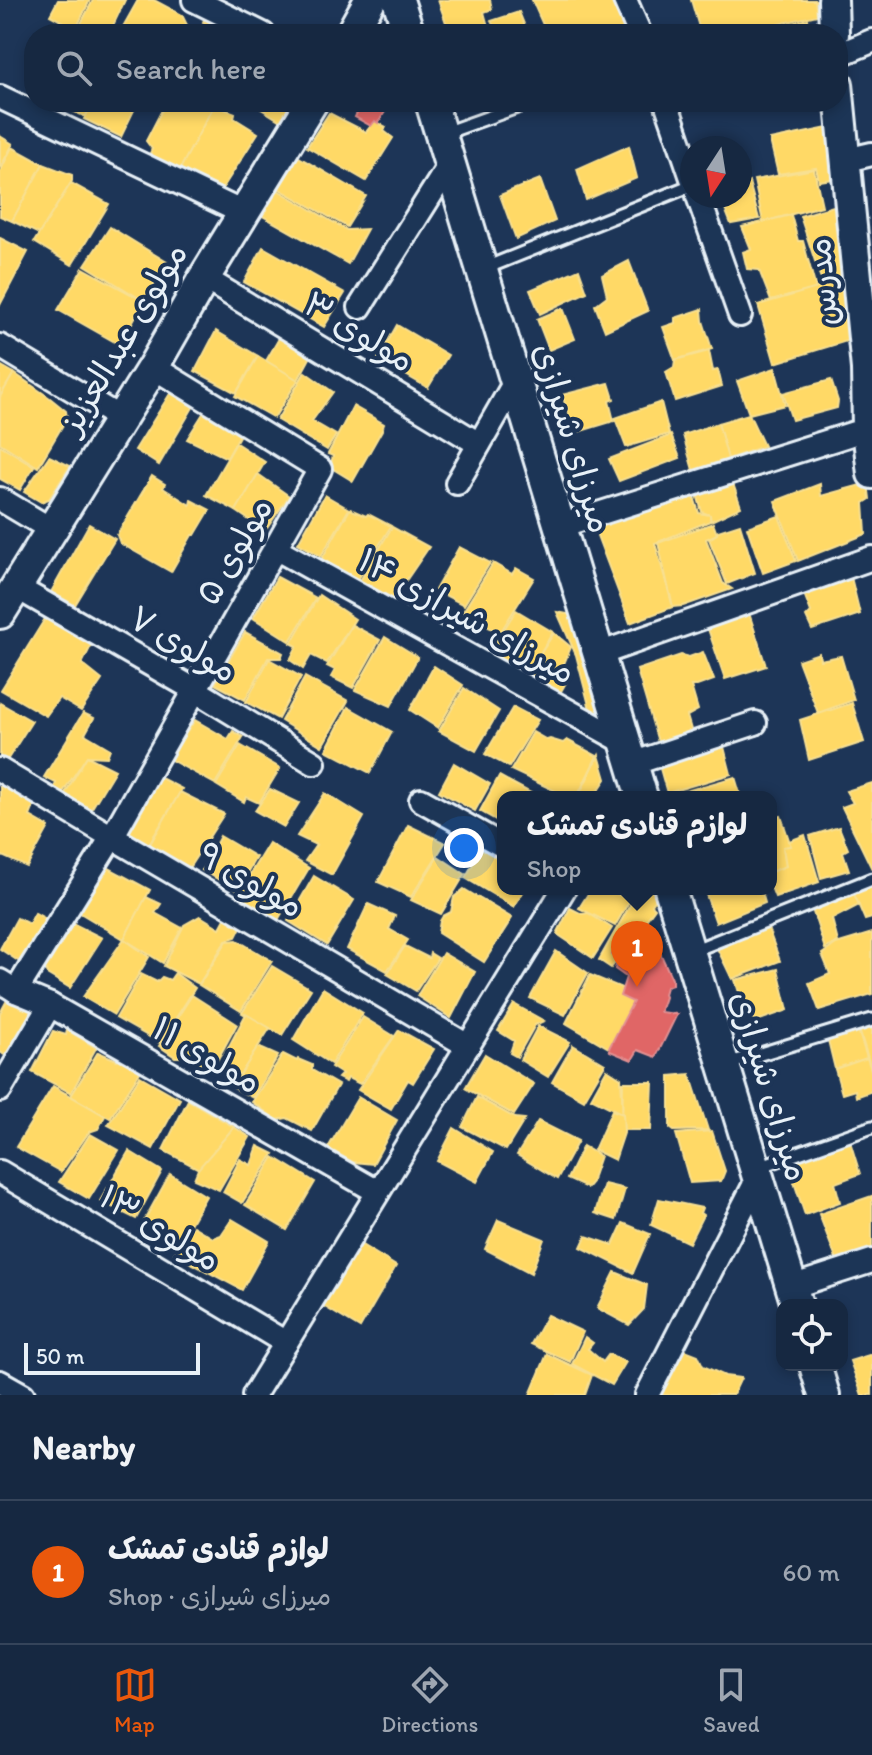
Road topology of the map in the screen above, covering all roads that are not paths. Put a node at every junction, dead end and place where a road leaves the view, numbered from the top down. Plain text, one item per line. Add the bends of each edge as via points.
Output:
1 (194, 0) edge
2 (370, 0) edge
3 (398, 0) edge
4 (625, 0) edge
5 (833, 0) edge
6 (243, 24) edge
7 (357, 24) edge
8 (406, 24) edge
9 (636, 24) edge
10 (834, 24) edge
11 (872, 41) edge
12 (848, 51) edge
13 (0, 97) edge
14 (24, 108) edge
15 (31, 112) edge
16 (306, 112) edge
17 (434, 112) edge
18 (503, 112) edge
19 (672, 112) edge
20 (846, 112) edge
21 (441, 134) junction
22 (680, 139) edge
23 (859, 157) edge
24 (450, 164) junction
25 (680, 190) edge
26 (702, 208) edge
27 (243, 213) junction
28 (482, 270) junction
29 (204, 278) junction
30 (360, 307) dead end
31 (740, 315) dead end
32 (0, 346) edge
33 (153, 367) junction
34 (869, 367) edge
35 (516, 380) junction
36 (120, 418) junction
37 (867, 429) junction
38 (479, 444) junction
39 (872, 474) edge
40 (457, 483) dead end
41 (0, 499) edge
42 (560, 526) junction
43 (52, 530) junction
44 (275, 548) junction
45 (872, 558) edge
46 (16, 587) junction
47 (0, 613) edge
48 (599, 654) junction
49 (195, 690) junction
50 (755, 723) dead end
51 (314, 763) dead end
52 (0, 770) edge
53 (631, 775) edge
54 (421, 800) dead end
55 (112, 837) junction
56 (497, 843) edge
57 (872, 879) edge
58 (560, 895) edge
59 (672, 895) edge
60 (689, 952) junction
61 (8, 986) edge
62 (50, 1005) junction
63 (872, 1020) edge
64 (468, 1046) junction
65 (724, 1065) junction
66 (0, 1090) edge
67 (872, 1127) edge
68 (0, 1172) edge
69 (757, 1173) junction
70 (378, 1192) junction
71 (872, 1261) edge
72 (794, 1296) edge
73 (286, 1343) junction
74 (817, 1371) edge
75 (0, 1382) edge
76 (23, 1395) edge
77 (254, 1395) edge
78 (647, 1395) edge
79 (824, 1395) edge

1 - 6 street
2 - 7 main road
3 - 8 main road
4 - 9 street
5 - 10 street
11 - 12 street
13 - 14 street
15 - 27 street
16 - 27 main road, مولوی عبدالعزیز
17 - 21 main road, میرزای شیرازی
18 - 21 lane
19 - 22 street
20 - 23 street, مدرس
21 - 24 main road, میرزای شیرازی
23 - 34 street, مدرس
24 - 28 main road, میرزای شیرازی
24 - 30 street
25 - 28 lane
26 - 31 street
27 - 29 main road, مولوی عبدالعزیز
28 - 35 main road, میرزای شیرازی
29 - 33 main road, مولوی عبدالعزیز
29 - 38 street, مولوی ۳
32 - 36 street
33 - 36 main road, مولوی عبدالعزیز
33 - 44 street, مولوی ۵ via 320,469
34 - 37 street, مدرس
35 - 38 street
35 - 42 main road, میرزای شیرازی
36 - 43 main road, مولوی عبدالعزیز
37 - 39 street, مدرس
37 - 42 street
38 - 40 street
41 - 43 street
42 - 48 main road, میرزای شیرازی
43 - 46 main road, مولوی عبدالعزیز
44 - 49 street, مولوی ۵
44 - 53 street, میرزای شیرازی ۱۴
45 - 48 street
46 - 47 main road, مولوی عبدالعزیز
46 - 49 street, مولوی ۷
48 - 53 main road, میرزای شیرازی
49 - 51 street, مولوی ۷
49 - 55 street, مولوی ۵
50 - 53 street
52 - 55 street, مولوی ۹
54 - 56 street
55 - 61 street, مولوی ۵
55 - 64 street, مولوی ۹
57 - 60 lane
58 - 64 street
59 - 60 main road, میرزای شیرازی
60 - 65 main road, میرزای شیرازی
61 - 62 street, مولوی ۱۱
62 - 66 street
62 - 70 street, مولوی ۱۱
63 - 65 lane
64 - 70 street
65 - 69 main road, میرزای شیرازی
67 - 69 lane
68 - 73 street, مولوی ۱۳
69 - 72 main road, میرزای شیرازی
69 - 78 street
70 - 73 street
71 - 72 street
73 - 77 street
74 - 79 main road
75 - 76 street

